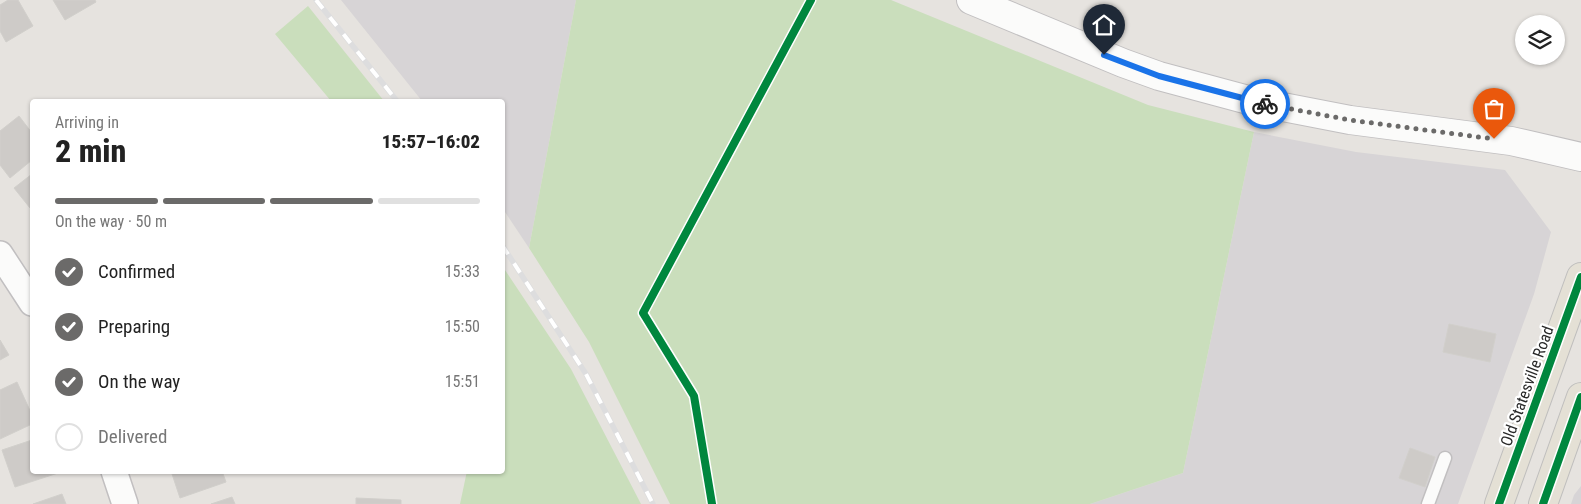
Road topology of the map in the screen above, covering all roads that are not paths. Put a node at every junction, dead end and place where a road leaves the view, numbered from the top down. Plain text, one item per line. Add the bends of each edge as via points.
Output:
1 (971, 0) edge
2 (1581, 157) edge
3 (0, 254) edge
4 (1581, 277) edge
5 (30, 300) edge
6 (1581, 397) edge
7 (1576, 425) edge
8 (1445, 458) dead end
9 (115, 474) edge
10 (125, 504) edge
11 (1428, 504) edge
12 (1499, 504) edge
13 (1543, 504) edge

1 - 2 main road via 1132,66 1252,101 1360,122 1512,141
3 - 5 street
4 - 12 main road, Old Statesville Road
6 - 7 main road
7 - 13 main road
8 - 11 lane
9 - 10 street

